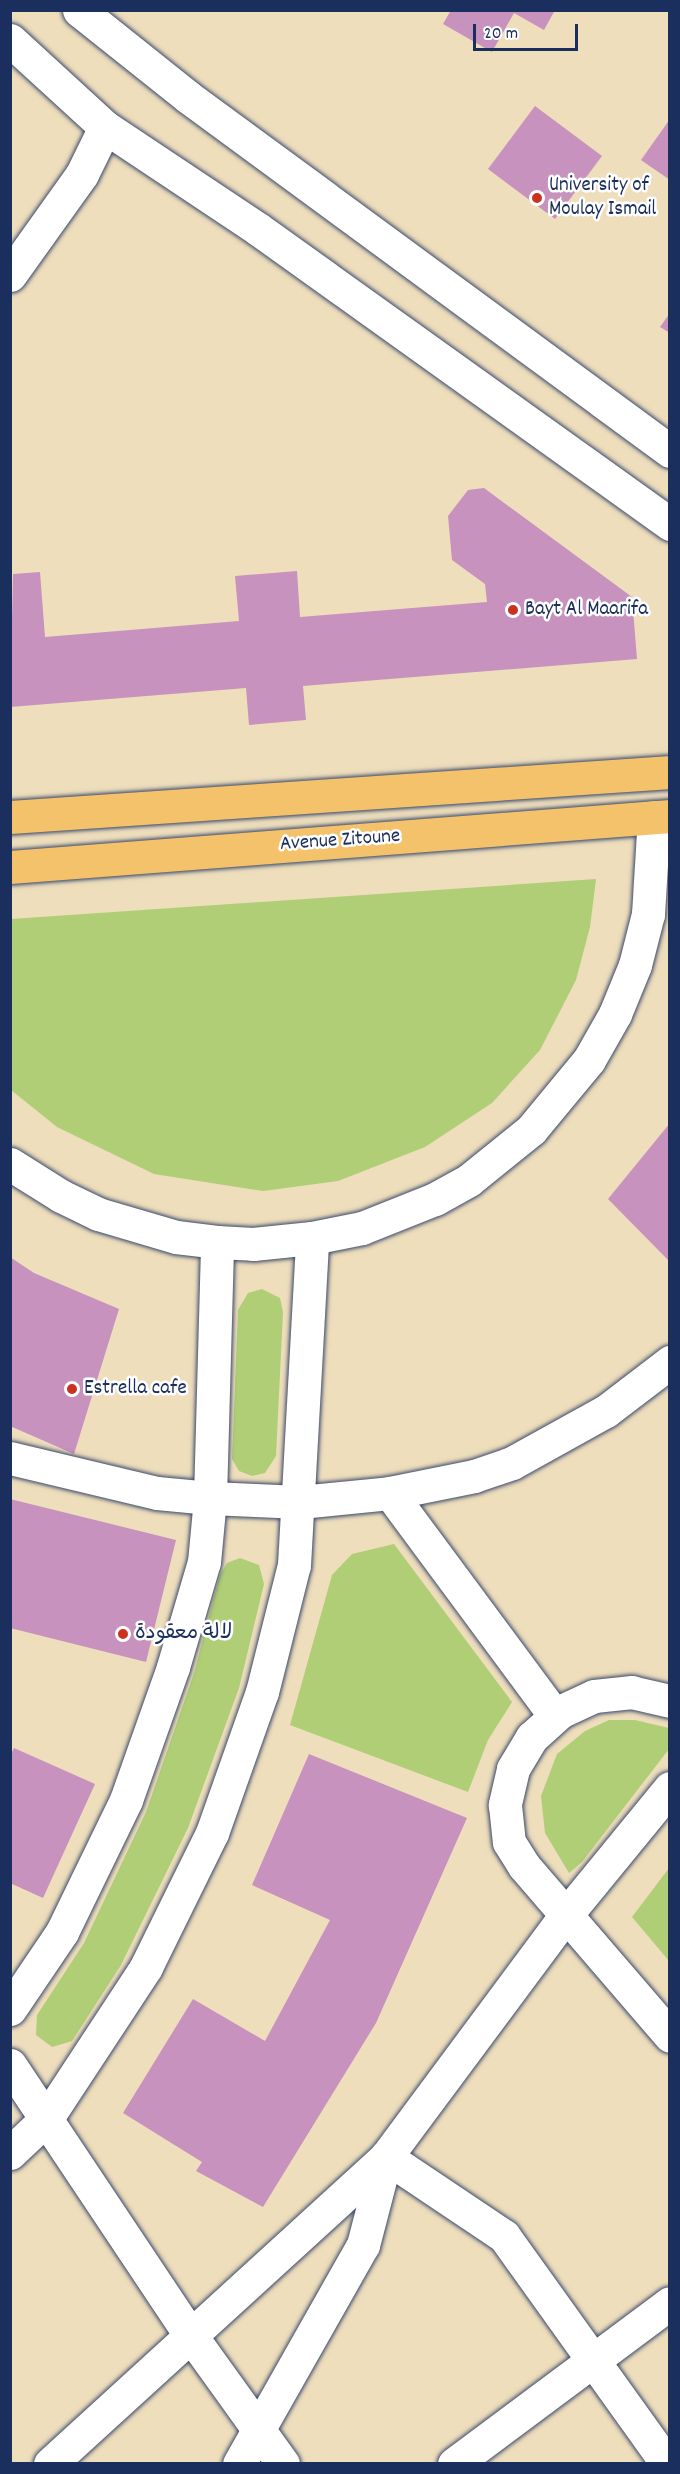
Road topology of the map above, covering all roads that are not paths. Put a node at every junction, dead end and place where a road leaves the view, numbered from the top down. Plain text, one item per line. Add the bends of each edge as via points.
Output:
1 (79, 10) edge
2 (10, 40) edge
3 (105, 126) junction
4 (10, 275) edge
5 (669, 451) edge
6 (669, 524) edge
7 (669, 772) edge
8 (662, 816) edge
9 (10, 817) edge
10 (10, 867) edge
11 (10, 1164) edge
12 (312, 1238) junction
13 (217, 1242) junction
14 (669, 1362) edge
15 (10, 1458) edge
16 (390, 1493) junction
17 (210, 1498) junction
18 (300, 1502) junction
19 (669, 1701) edge
20 (555, 1716) junction
21 (669, 1788) edge
22 (567, 1915) junction
23 (10, 2009) edge
24 (669, 2036) edge
25 (10, 2065) edge
26 (46, 2118) junction
27 (10, 2153) edge
28 (386, 2157) junction
29 (669, 2303) edge
30 (189, 2333) junction
31 (594, 2361) junction
32 (259, 2431) junction
33 (50, 2463) edge
34 (239, 2463) edge
35 (283, 2463) edge
36 (454, 2463) edge
37 (667, 2463) edge

1 - 5 street via 125,50
2 - 3 street
3 - 4 street via 82,174
3 - 6 street via 258,229
7 - 9 main road
8 - 10 main road, Avenue Zitoune
8 - 12 street via 648,914 635,965 610,1023 558,1102 501,1156 435,1199 362,1228
11 - 13 street via 98,1214 176,1237
12 - 13 street via 253,1244
12 - 18 street
13 - 17 street
14 - 16 street via 606,1411 512,1464
15 - 17 street via 146,1491
16 - 18 street
16 - 20 street
17 - 18 street
17 - 23 street via 204,1562 173,1667 126,1800 62,1932
18 - 26 street via 294,1565 262,1692 212,1833 146,1967
19 - 20 street via 632,1692 594,1696
20 - 22 street via 532,1737 513,1768 505,1805 509,1842 524,1866
21 - 22 street
22 - 24 street
22 - 28 street
25 - 26 street
26 - 27 street
26 - 30 street
28 - 30 street
28 - 31 street via 504,2236
28 - 32 street via 363,2244
29 - 31 street
30 - 32 street
30 - 33 street
31 - 36 street
31 - 37 street
32 - 34 street
32 - 35 street

